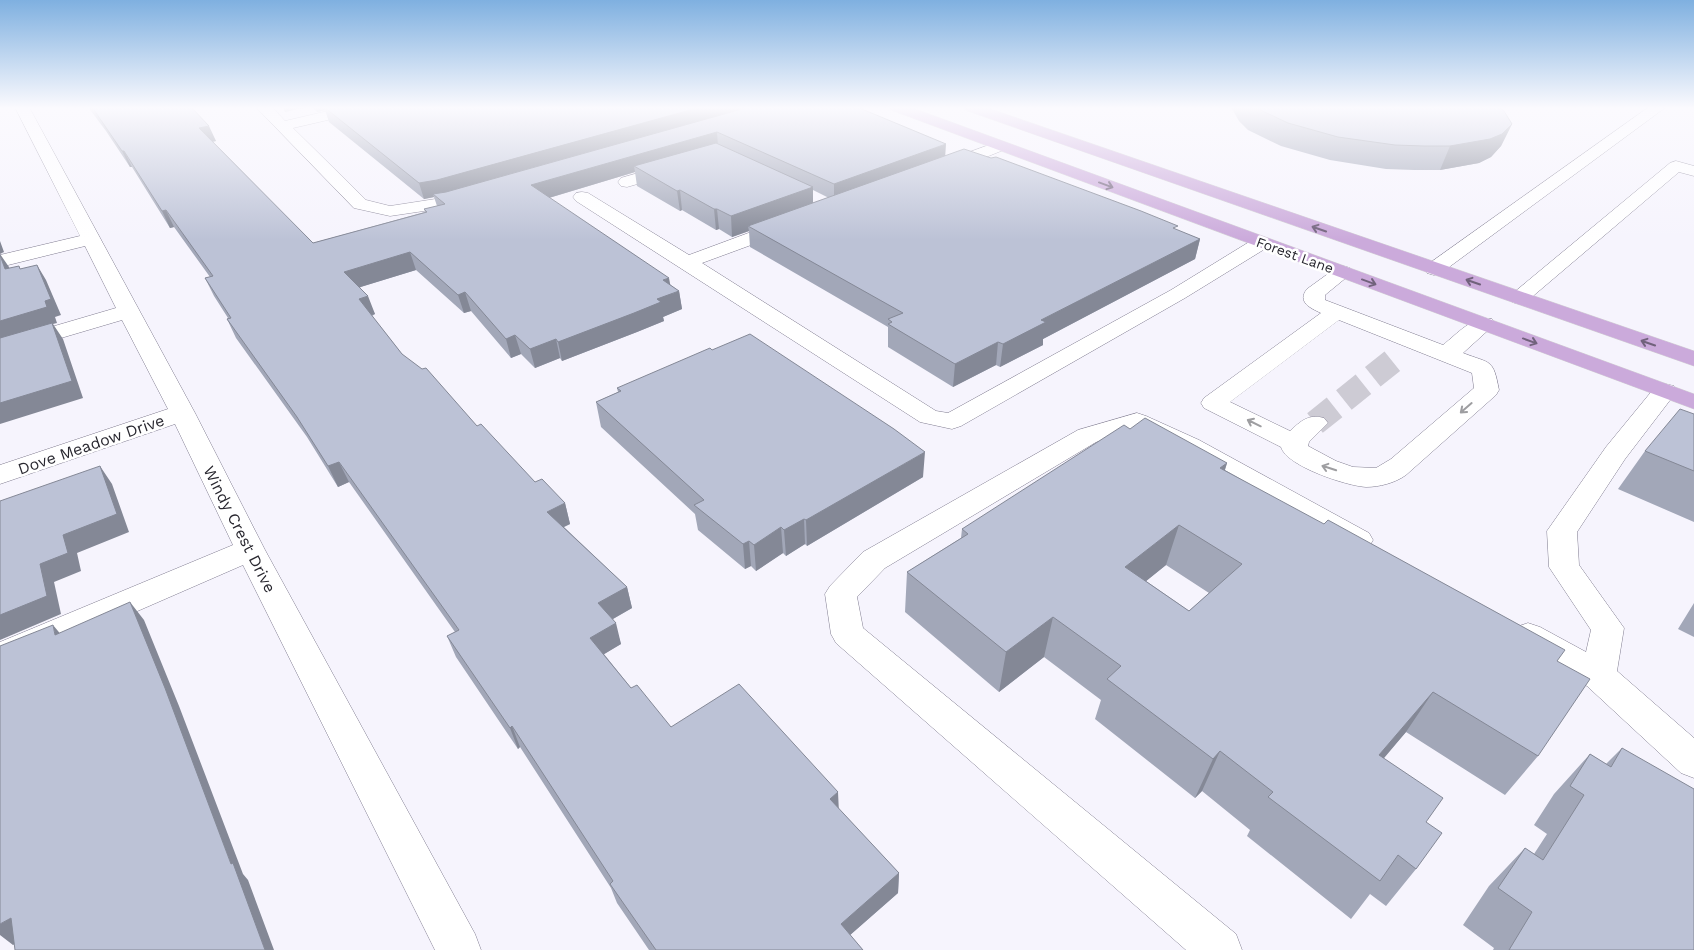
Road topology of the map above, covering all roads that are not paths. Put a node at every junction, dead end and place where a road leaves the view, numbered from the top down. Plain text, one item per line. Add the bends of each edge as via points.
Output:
1 (45, 151) edge
2 (307, 151) edge
3 (986, 151) edge
4 (1014, 151) edge
5 (1096, 151) edge
6 (1597, 151) edge
7 (692, 162) edge
8 (1686, 164) edge
9 (932, 172) edge
10 (627, 182) dead end
11 (492, 189) edge
12 (582, 196) dead end
13 (805, 218) edge
14 (91, 239) junction
15 (1262, 243) junction
16 (0, 261) edge
17 (687, 262) junction
18 (1434, 269) junction
19 (1335, 278) junction
20 (1519, 298) junction
21 (129, 311) junction
22 (1337, 311) junction
23 (1484, 324) junction
24 (0, 349) edge
25 (1447, 354) junction
26 (1694, 359) edge
27 (1665, 391) junction
28 (1694, 402) edge
29 (182, 413) junction
30 (1315, 423) tunnel mouth
31 (1295, 444) junction
32 (0, 476) edge
33 (250, 550) junction
34 (1382, 554) edge
35 (1504, 622) edge
36 (0, 657) edge
37 (1599, 676) junction
38 (1694, 761) edge
39 (459, 950) edge
40 (1220, 950) edge

1 - 14 street, Windy Crest Drive
2 - 11 street via 360,204 390,211 444,203
3 - 9 street
4 -> 15 main road, Forest Lane
18 -> 5 main road, Forest Lane
6 - 18 street
7 - 10 street
8 - 20 street
12 - 17 street
13 - 17 street
14 - 16 street
14 - 21 street, Windy Crest Drive
15 - 17 street via 952,421 930,417
15 - 19 main road, Forest Lane
20 -> 18 main road, Forest Lane
19 - 22 street via 1314,293 1315,303
19 -> 23 main road, Forest Lane
20 - 23 main road
26 -> 20 main road, Forest Lane
21 - 24 street
21 - 29 street, Windy Crest Drive
22 - 25 street via 1408,348
31 -> 22 street via 1213,403
23 - 25 street
23 -> 27 main road, Forest Lane
25 -> 31 street via 1483,369 1487,390 1387,474 1363,478 1325,468 1294,450
27 - 28 main road, Forest Lane
27 - 37 street via 1615,453 1562,531 1564,567 1608,628
29 - 32 street, Dove Meadow Drive
29 - 33 street, Windy Crest Drive
30 - 31 street via 1296,439
33 - 36 street
33 - 39 street, Windy Crest Drive
34 - 40 street via 1190,446 1137,421 1087,436 874,560 841,594 848,634
35 - 37 street
37 - 38 street

